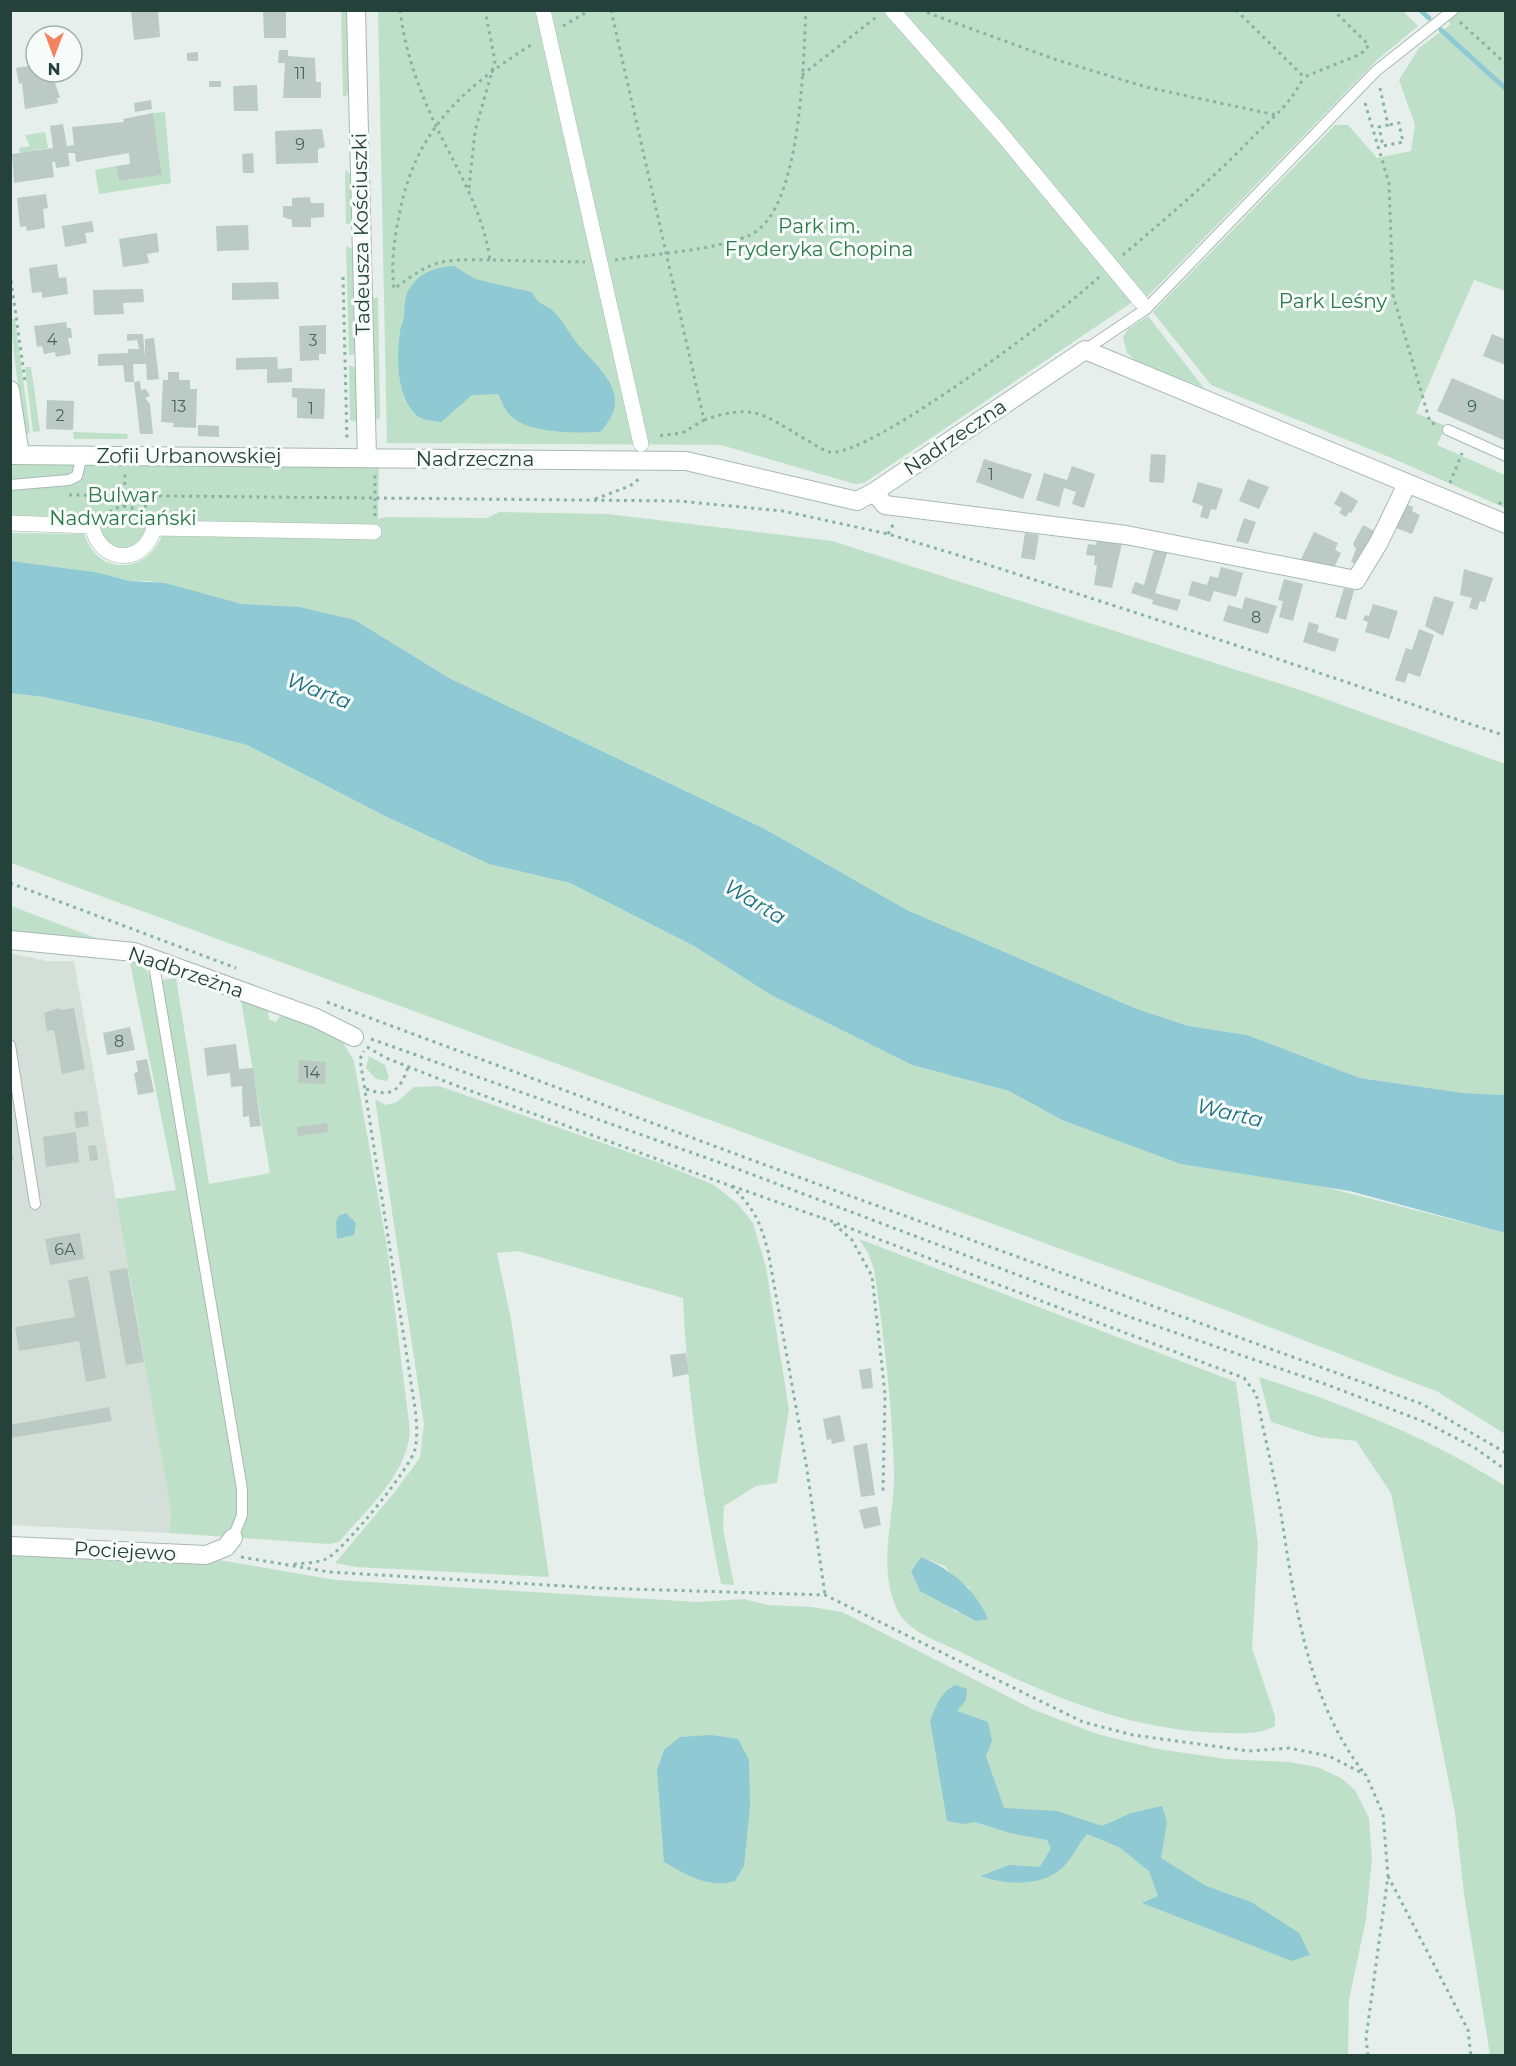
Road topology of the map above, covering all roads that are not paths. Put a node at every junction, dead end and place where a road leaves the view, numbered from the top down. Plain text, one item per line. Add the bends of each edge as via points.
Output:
1 (356, 10) edge
2 (543, 10) edge
3 (892, 10) edge
4 (1451, 12) edge
5 (1141, 302) dead end
6 (1086, 350) junction
7 (19, 391) edge
8 (1448, 430) road end
9 (641, 447) junction
10 (15, 455) edge
11 (82, 455) junction
12 (1506, 456) edge
13 (367, 458) junction
14 (1407, 484) junction
15 (10, 485) edge
16 (874, 492) junction
17 (10, 523) edge
18 (374, 524) road end
19 (1506, 524) edge
20 (10, 940) edge
21 (153, 959) junction
22 (361, 1042) road end
23 (10, 1045) edge
24 (35, 1204) dead end
25 (233, 1538) joint
26 (10, 1546) edge

1 - 13 street, Tadeusza Kościuszki
2 - 9 street
3 - 5 street
4 - 6 lane via 1376,71 1146,309
6 - 14 street
6 - 16 street, Nadrzeczna
7 - 10 street
8 - 12 lane
9 - 13 street, Nadrzeczna
9 - 16 street, Nadrzeczna via 857,501
10 - 11 street, Zofii Urbanowskiej
11 - 13 street, Zofii Urbanowskiej
11 - 15 lane via 77,476 69,480
14 - 16 street via 1356,580 1126,535 885,506
14 - 19 street
17 - 18 street via 92,526 99,545 121,556 146,546 154,528
20 - 21 street, Nadbrzeżna via 115,948
21 - 22 street, Nadbrzeżna via 316,1018
21 - 25 lane via 242,1489 242,1515
23 - 24 lane
25 - 26 street, Pociejewo via 226,1547 206,1555

